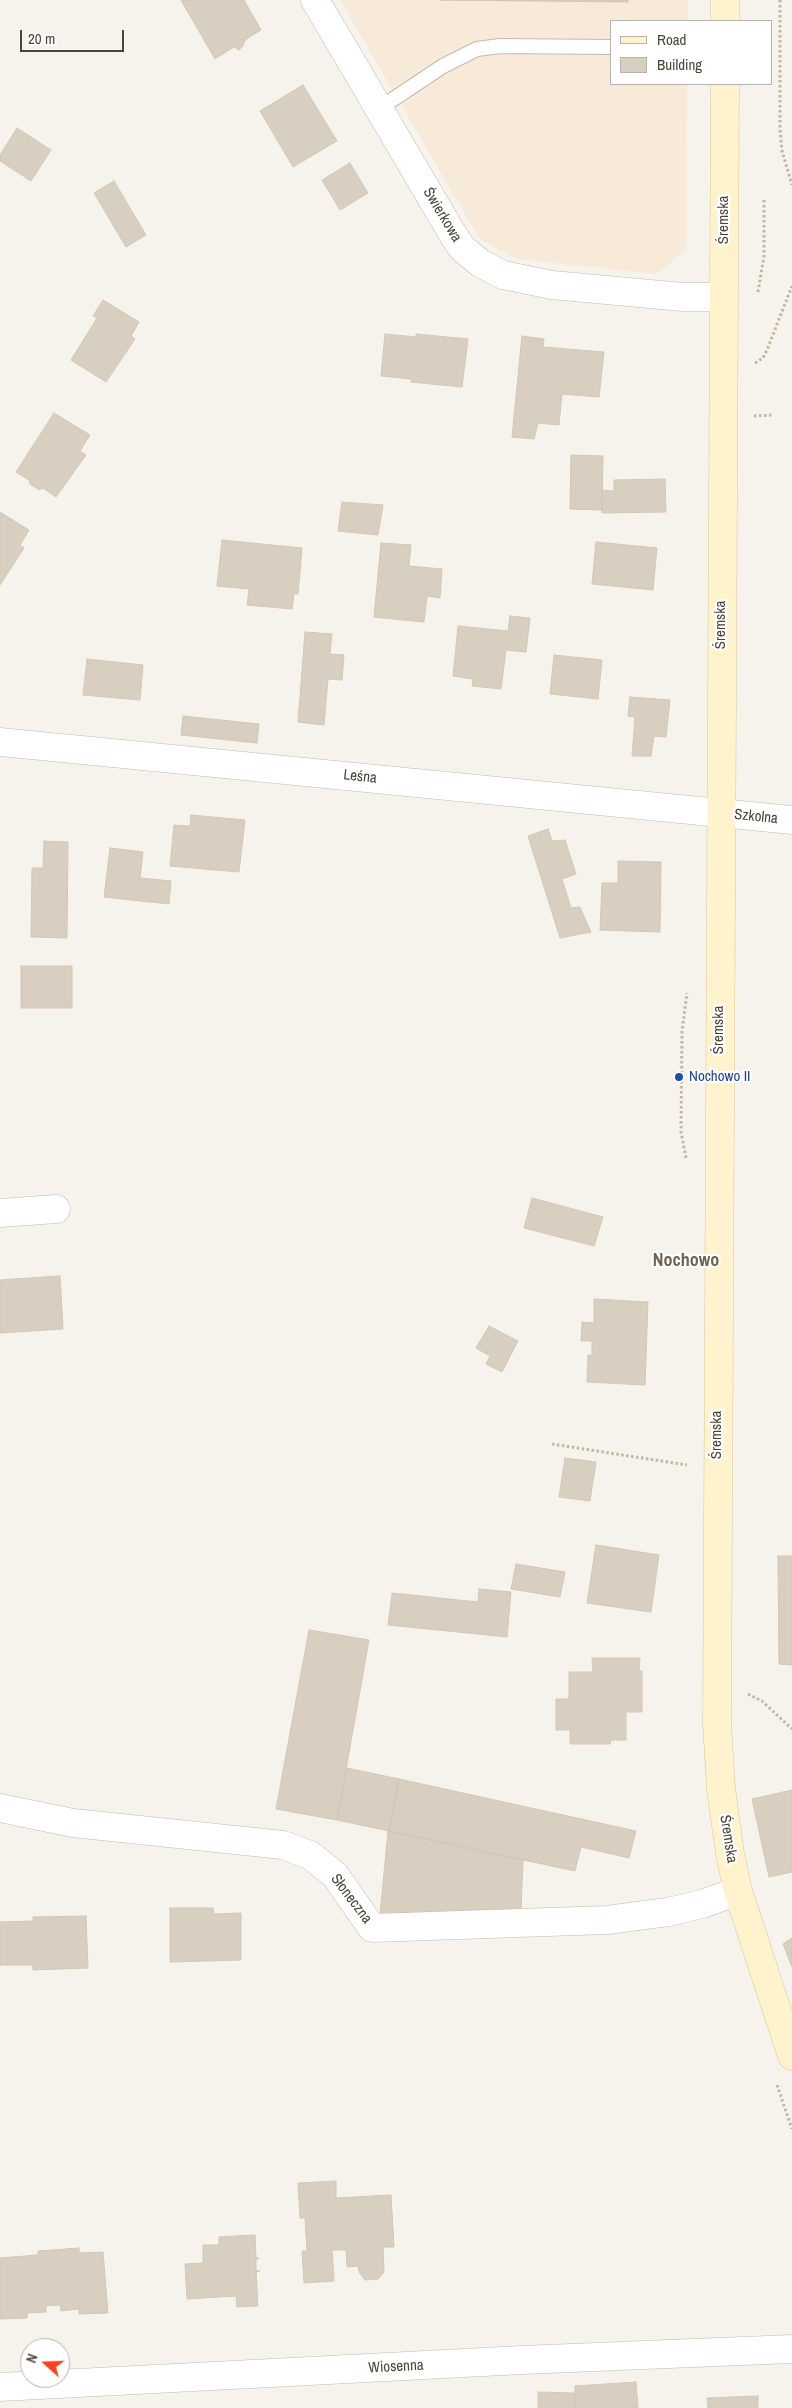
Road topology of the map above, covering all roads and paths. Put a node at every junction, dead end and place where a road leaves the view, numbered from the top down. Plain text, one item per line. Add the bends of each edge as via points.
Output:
1 (315, 0) edge
2 (725, 0) edge
3 (780, 0) edge
4 (725, 20) edge
5 (610, 47) edge
6 (725, 85) edge
7 (380, 108) junction
8 (792, 185) edge
9 (792, 286) edge
10 (723, 297) junction
11 (751, 366) dead end
12 (773, 415) dead end
13 (744, 416) dead end
14 (0, 742) edge
15 (720, 813) junction
16 (792, 820) edge
17 (56, 1209) dead end
18 (0, 1213) edge
19 (552, 1444) dead end
20 (717, 1466) junction
21 (716, 1692) junction
22 (792, 1730) edge
23 (0, 1808) edge
24 (738, 1891) junction
25 (792, 2056) edge
26 (792, 2349) edge
27 (0, 2387) edge

1 - 7 street, Świerkowa
2 - 4 main road
3 - 8 path via 780,130
5 - 7 lane via 500,46 477,49 443,66
6 - 10 main road, Śremska
7 - 10 street, Świerkowa via 452,233 462,248 480,263 503,274 552,285
9 - 11 path via 763,358
10 - 15 main road, Śremska
12 - 13 path
14 - 15 street, Leśna
15 - 16 street, Szkolna
15 - 20 main road, Śremska
17 - 18 street
19 - 20 path via 695,1466
20 - 21 main road, Śremska
21 - 22 path via 754,1696
21 - 24 main road, Śremska via 721,1789
23 - 24 street, Słoneczna via 73,1823 283,1845 310,1855 334,1875 372,1928 607,1920 668,1912
24 - 25 main road, Śremska
26 - 27 street, Wiosenna

